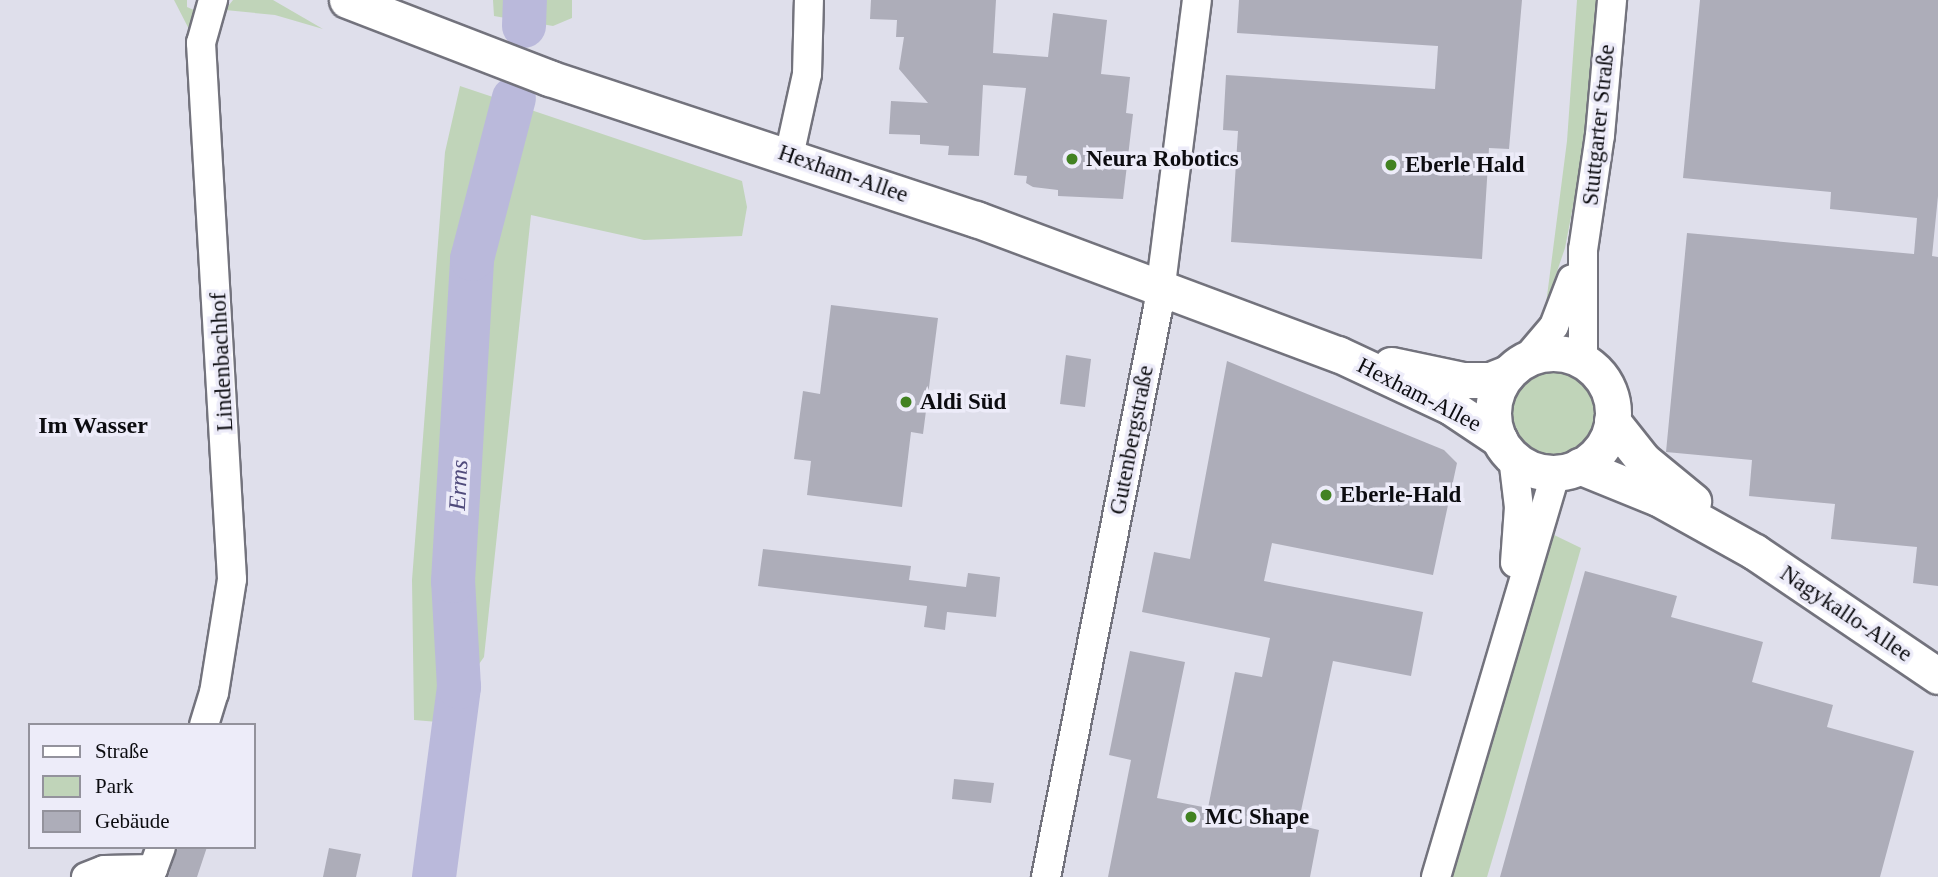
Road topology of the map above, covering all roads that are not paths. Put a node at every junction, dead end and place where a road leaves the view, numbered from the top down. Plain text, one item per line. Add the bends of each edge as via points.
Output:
1 (213, 0) edge
2 (347, 0) edge
3 (809, 0) edge
4 (1197, 0) edge
5 (1612, 0) edge
6 (789, 156) junction
7 (1583, 250) junction
8 (1161, 288) junction
9 (1338, 354) junction
10 (1583, 361) junction
11 (1517, 366) junction
12 (1612, 421) junction
13 (1506, 448) junction
14 (1567, 469) junction
15 (1755, 552) junction
16 (1514, 608) junction
17 (1938, 676) edge
18 (205, 723) edge
19 (160, 849) edge
20 (86, 877) edge
21 (1046, 877) edge
22 (1436, 877) edge

1 - 18 street, Lindenbachhof via 201,43 232,579 214,693
2 - 6 main road, Hexham-Allee via 549,78
3 - 6 street via 807,74
4 - 8 street, Gutenbergstraße
5 - 7 street, Stuttgarter Straße via 1600,135
6 - 8 main road, Hexham-Allee
7 - 10 street, Stuttgarter Straße via 1579,330
7 - 11 street, Stuttgarter Straße via 1554,326
8 - 9 main road, Hexham-Allee
8 - 21 street, Gutenbergstraße
9 - 11 main road, Hexham-Allee via 1462,380 1490,380
9 - 13 main road, Hexham-Allee via 1451,407
10 - 11 main road via 1561,354
10 - 12 main road via 1606,387
11 - 13 main road via 1493,405
12 - 14 main road via 1604,443
12 - 15 main road, Nagykallo-Allee via 1643,460
13 - 14 main road via 1533,469
13 - 16 street via 1519,507
14 - 15 main road, Nagykallo-Allee via 1658,498
14 - 16 street
15 - 17 main road, Nagykallo-Allee
16 - 22 street
19 - 20 street via 153,869 104,870

